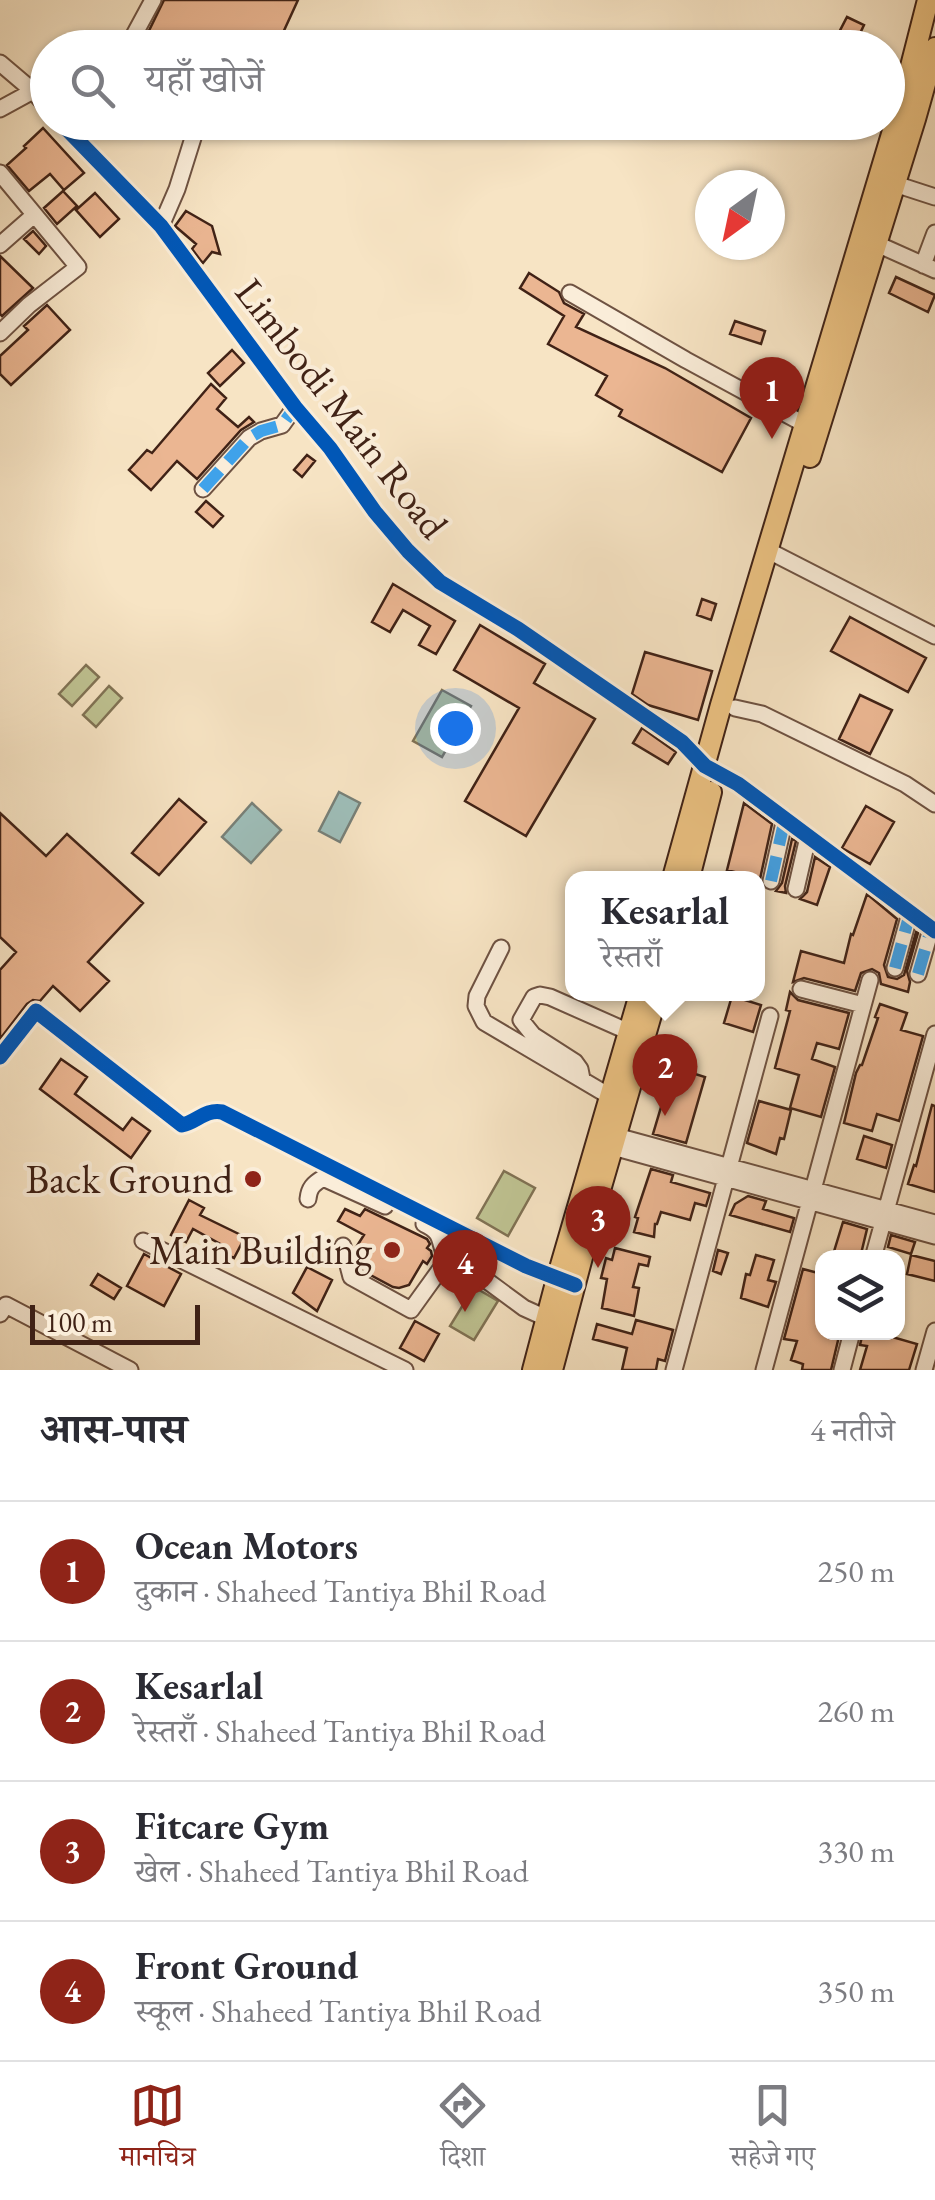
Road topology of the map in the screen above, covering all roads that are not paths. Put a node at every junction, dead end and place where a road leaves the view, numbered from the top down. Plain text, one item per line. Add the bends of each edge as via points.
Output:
1 (154, 0) edge
2 (928, 0) edge
3 (136, 30) edge
4 (935, 48) edge
5 (0, 64) edge
6 (905, 87) edge
7 (30, 89) edge
8 (30, 93) edge
9 (0, 109) edge
10 (76, 140) edge
11 (192, 140) edge
12 (890, 140) edge
13 (0, 173) edge
14 (895, 184) junction
15 (935, 197) edge
16 (34, 215) junction
17 (161, 226) junction
18 (935, 234) edge
19 (877, 244) junction
20 (0, 245) edge
21 (929, 267) edge
22 (570, 293) dead end
23 (0, 333) edge
24 (294, 407) junction
25 (806, 425) junction
26 (203, 488) dead end
27 (775, 554) junction
28 (935, 636) edge
29 (735, 708) junction
30 (710, 768) junction
31 (935, 804) edge
32 (785, 818) junction
33 (808, 837) junction
34 (675, 871) edge
35 (690, 871) edge
36 (771, 881) dead end
37 (796, 889) dead end
38 (910, 913) junction
39 (933, 930) edge
40 (501, 948) dead end
41 (895, 968) dead end
42 (918, 974) dead end
43 (870, 980) dead end
44 (802, 989) dead end
45 (638, 1001) edge
46 (655, 1001) edge
47 (864, 1005) junction
48 (770, 1016) dead end
49 (629, 1032) junction
50 (935, 1034) edge
51 (0, 1057) edge
52 (582, 1079) junction
53 (614, 1122) junction
54 (728, 1173) junction
55 (811, 1196) junction
56 (308, 1199) dead end
57 (884, 1216) junction
58 (935, 1223) edge
59 (935, 1236) edge
60 (143, 1241) dead end
61 (343, 1246) dead end
62 (875, 1250) edge
63 (447, 1260) junction
64 (566, 1282) junction
65 (2, 1307) edge
66 (546, 1318) junction
67 (935, 1331) edge
68 (850, 1340) edge
69 (130, 1370) edge
70 (405, 1370) edge
71 (533, 1370) edge
72 (552, 1370) edge
73 (674, 1370) edge
74 (764, 1370) edge
75 (842, 1370) edge
76 (924, 1370) edge

1 - 3 street
2 - 6 main road
4 - 14 main road
5 - 7 street
8 - 9 street
10 - 17 street, Limbodi Main Road
11 - 17 street
12 - 25 main road
13 - 16 street
14 - 15 street
14 - 19 main road
16 - 20 street
16 - 23 street via 78,268
17 - 24 street, Limbodi Main Road
18 - 21 street
19 - 21 street
19 - 27 main road
22 - 25 street
24 - 26 street via 282,425 249,438
24 - 30 street, Limbodi Main Road via 440,582 682,742
25 - 27 main road
27 - 28 street
27 - 29 main road
27 - 30 main road
29 - 30 main road
29 - 31 street via 762,714
30 - 32 street, Limbodi Main Road
30 - 34 main road
30 - 35 main road
32 - 33 street, Limbodi Main Road
32 - 36 street
33 - 37 street
33 - 38 street, Limbodi Main Road
38 - 39 street, Limbodi Main Road
38 - 41 street
39 - 42 street
40 - 52 street via 477,996 484,1022
43 - 47 street
44 - 47 street
45 - 49 main road
46 - 53 main road
47 - 55 street
48 - 54 street
49 - 52 street via 550,997 534,997 521,1020 575,1062
49 - 53 main road
50 - 57 street
51 - 64 street via 36,1011 182,1125 222,1112
52 - 53 street
53 - 54 street
53 - 64 main road
53 - 64 main road
54 - 55 street
54 - 73 street
55 - 57 street
55 - 74 street
56 - 63 street via 323,1178 436,1230
57 - 58 street
57 - 59 street
57 - 62 street
60 - 70 street
61 - 63 street via 351,1277 411,1310
63 - 66 street
64 - 66 main road
64 - 72 main road
65 - 69 street
66 - 71 main road
67 - 76 street
68 - 75 street

